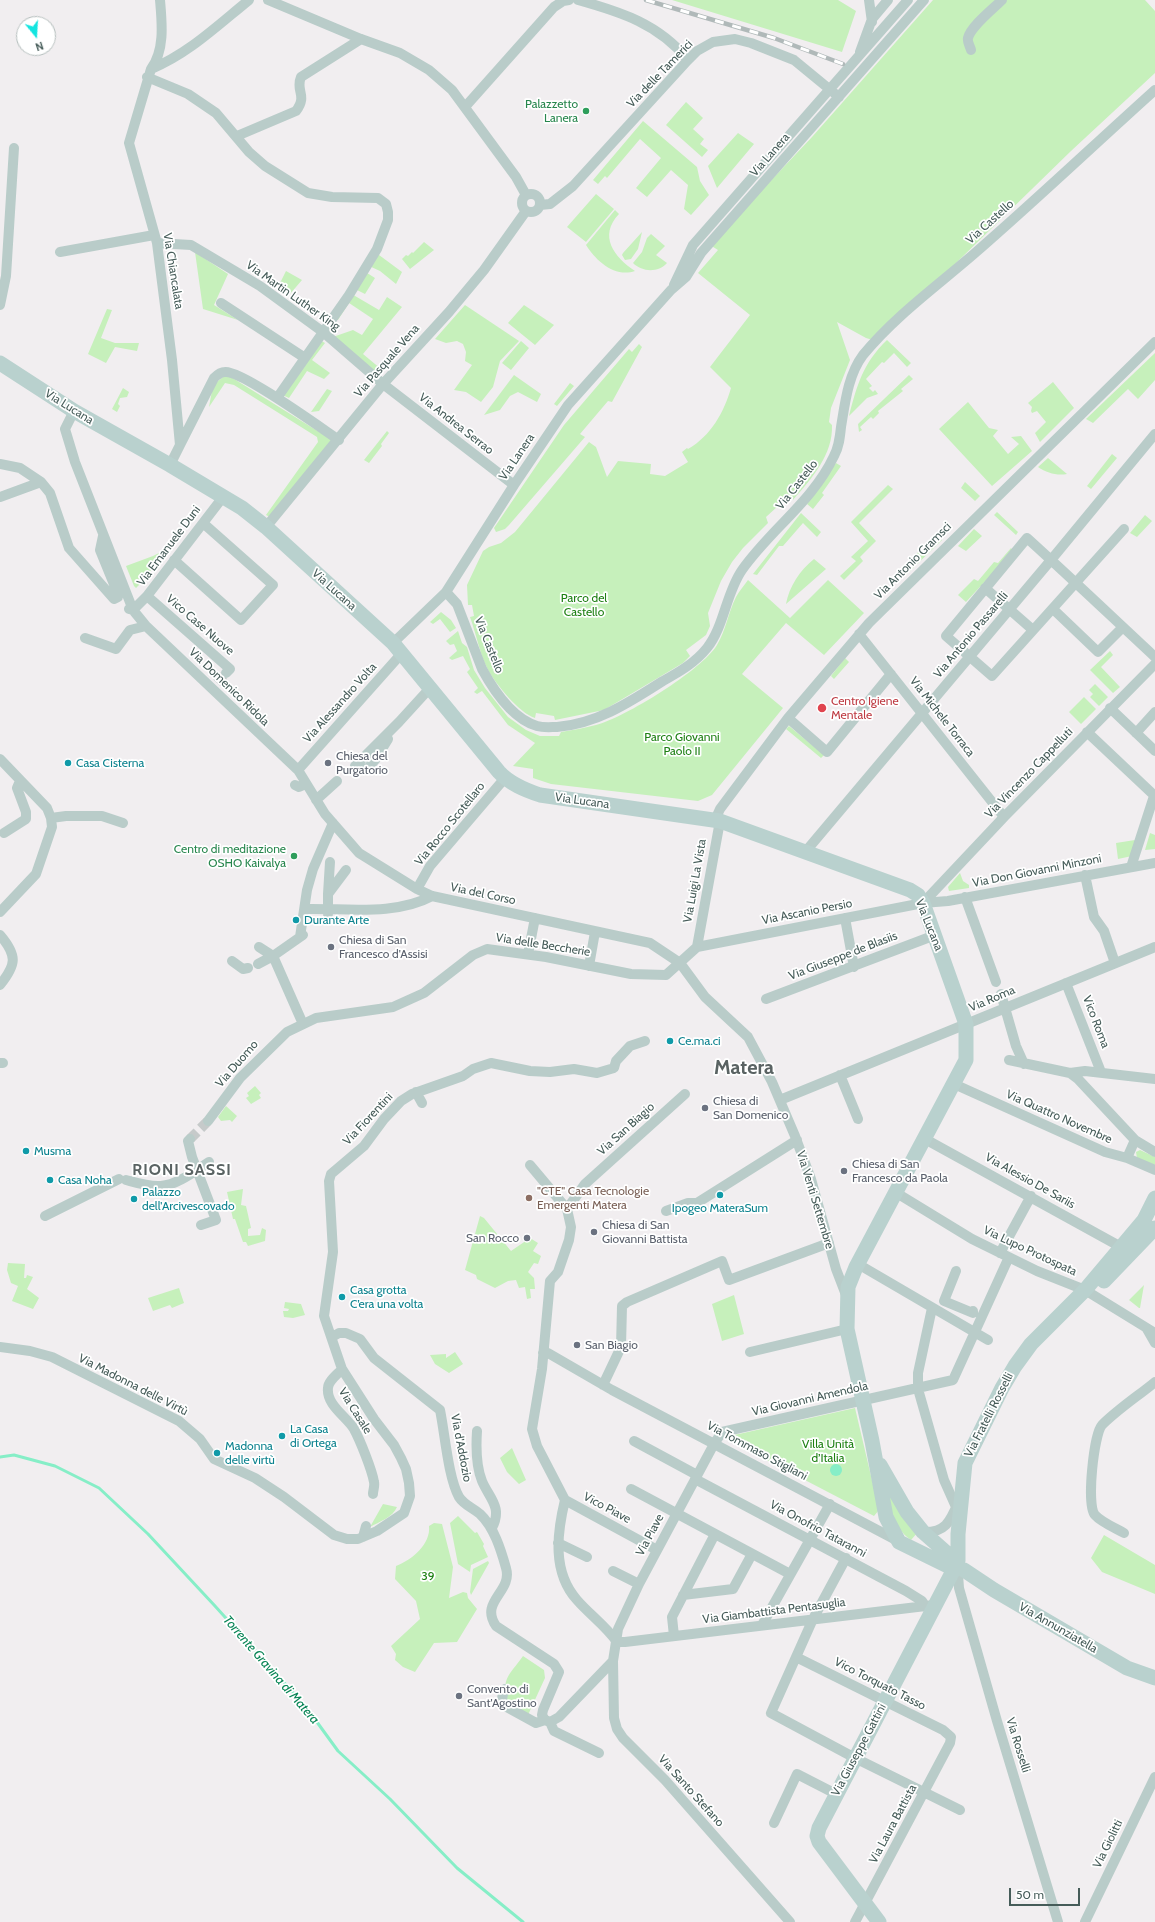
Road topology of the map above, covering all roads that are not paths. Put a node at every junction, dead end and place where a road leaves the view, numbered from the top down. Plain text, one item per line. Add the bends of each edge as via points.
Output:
1 (160, 0) edge
2 (249, 0) edge
3 (268, 0) edge
4 (569, 0) edge
5 (578, 0) edge
6 (869, 0) edge
7 (888, 0) edge
8 (908, 0) edge
9 (924, 0) edge
10 (1002, 0) edge
11 (913, 12) junction
12 (872, 19) junction
13 (879, 34) junction
14 (361, 39) junction
15 (890, 39) junction
16 (971, 50) dead end
17 (857, 59) junction
18 (688, 60) junction
19 (148, 77) junction
20 (830, 90) junction
21 (1155, 90) edge
22 (839, 97) junction
23 (465, 107) junction
24 (237, 136) junction
25 (14, 148) dead end
26 (526, 195) junction
27 (540, 205) junction
28 (526, 211) junction
29 (156, 239) junction
30 (60, 252) dead end
31 (671, 290) junction
32 (221, 303) dead end
33 (0, 305) edge
34 (323, 332) junction
35 (1155, 342) edge
36 (305, 358) junction
37 (0, 363) edge
38 (383, 384) junction
39 (277, 398) junction
40 (74, 411) junction
41 (1155, 434) edge
42 (339, 440) junction
43 (180, 445) junction
44 (0, 464) edge
45 (170, 465) junction
46 (41, 482) junction
47 (514, 485) junction
48 (0, 497) edge
49 (223, 497) junction
50 (203, 523) junction
51 (266, 527) junction
52 (1124, 529) dead end
53 (103, 536) junction
54 (174, 560) junction
55 (1051, 560) junction
56 (1076, 583) junction
57 (986, 588) junction
58 (446, 592) junction
59 (147, 596) junction
60 (1053, 608) junction
61 (131, 609) junction
62 (1010, 610) junction
63 (146, 626) junction
64 (1123, 627) junction
65 (1033, 630) junction
66 (859, 634) junction
67 (85, 638) dead end
68 (397, 648) junction
69 (970, 656) junction
70 (1155, 657) edge
71 (1155, 664) edge
72 (226, 673) dead end
73 (891, 674) junction
74 (430, 688) junction
75 (1110, 708) junction
76 (1155, 712) edge
77 (922, 713) junction
78 (788, 718) junction
79 (1087, 732) junction
80 (1136, 733) junction
81 (1155, 751) edge
82 (0, 759) edge
83 (356, 765) dead end
84 (298, 770) junction
85 (505, 778) junction
86 (20, 781) junction
87 (337, 782) dead end
88 (306, 784) junction
89 (295, 785) dead end
90 (1155, 796) edge
91 (316, 800) junction
92 (1004, 816) junction
93 (52, 818) junction
94 (718, 820) junction
95 (123, 823) dead end
96 (332, 823) junction
97 (4, 833) dead end
98 (806, 851) junction
99 (330, 862) dead end
100 (1155, 863) edge
101 (1131, 867) junction
102 (346, 870) dead end
103 (1085, 875) junction
104 (417, 889) junction
105 (328, 894) junction
106 (432, 896) junction
107 (965, 897) junction
108 (923, 903) junction
109 (304, 909) junction
110 (1, 911) edge
111 (328, 912) junction
112 (535, 918) junction
113 (845, 918) junction
114 (595, 932) junction
115 (0, 935) edge
116 (930, 937) dead end
117 (650, 943) joint
118 (697, 947) junction
119 (1155, 947) edge
120 (259, 948) dead end
121 (528, 954) junction
122 (273, 956) junction
123 (232, 961) dead end
124 (680, 963) junction
125 (1115, 963) junction
126 (258, 964) dead end
127 (588, 966) junction
128 (854, 967) junction
129 (246, 968) dead end
130 (996, 982) dead end
131 (1066, 983) junction
132 (0, 986) edge
133 (1001, 994) dead end
134 (766, 1000) dead end
135 (1005, 1007) junction
136 (303, 1024) junction
137 (966, 1024) junction
138 (292, 1030) joint
139 (645, 1042) dead end
140 (1009, 1060) dead end
141 (1024, 1064) junction
142 (1101, 1072) junction
143 (1070, 1073) junction
144 (840, 1075) junction
145 (1155, 1079) edge
146 (954, 1084) junction
147 (416, 1092) junction
148 (685, 1094) dead end
149 (778, 1096) junction
150 (422, 1103) dead end
151 (858, 1119) dead end
152 (208, 1121) tunnel mouth
153 (190, 1139) dead end
154 (925, 1139) junction
155 (797, 1140) junction
156 (1135, 1140) junction
157 (1155, 1152) edge
158 (1128, 1158) junction
159 (209, 1162) dead end
160 (530, 1165) dead end
161 (197, 1170) junction
162 (1155, 1170) edge
163 (895, 1192) junction
164 (1031, 1196) junction
165 (1155, 1198) edge
166 (567, 1209) junction
167 (666, 1211) dead end
168 (45, 1216) dead end
169 (201, 1225) dead end
170 (1155, 1228) edge
171 (829, 1243) junction
172 (1121, 1247) junction
173 (1004, 1255) junction
174 (863, 1267) dead end
175 (956, 1271) dead end
176 (1085, 1290) junction
177 (848, 1294) junction
178 (946, 1302) junction
179 (959, 1307) junction
180 (936, 1310) junction
181 (973, 1312) dead end
182 (953, 1325) junction
183 (847, 1329) junction
184 (1151, 1331) edge
185 (975, 1333) junction
186 (332, 1337) junction
187 (988, 1340) dead end
188 (1155, 1343) edge
189 (0, 1347) edge
190 (750, 1352) dead end
191 (544, 1353) junction
192 (342, 1369) junction
193 (1155, 1382) edge
194 (603, 1384) junction
195 (918, 1389) junction
196 (864, 1401) junction
197 (477, 1431) dead end
198 (634, 1441) dead end
199 (714, 1444) junction
200 (875, 1456) junction
201 (696, 1477) junction
202 (631, 1490) dead end
203 (373, 1494) dead end
204 (565, 1500) junction
205 (958, 1501) junction
206 (830, 1504) junction
207 (676, 1514) junction
208 (366, 1526) dead end
209 (492, 1528) junction
210 (923, 1532) junction
211 (1124, 1533) dead end
212 (715, 1534) junction
213 (362, 1538) junction
214 (810, 1539) junction
215 (899, 1542) junction
216 (558, 1543) junction
217 (657, 1550) junction
218 (752, 1554) junction
219 (587, 1557) dead end
220 (846, 1558) junction
221 (957, 1568) junction
222 (613, 1571) dead end
223 (790, 1574) junction
224 (639, 1584) junction
225 (683, 1595) junction
226 (930, 1606) junction
227 (813, 1619) junction
228 (762, 1625) junction
229 (674, 1636) junction
230 (617, 1642) junction
231 (796, 1657) junction
232 (613, 1662) junction
233 (1155, 1678) edge
234 (505, 1689) dead end
235 (884, 1702) junction
236 (548, 1721) junction
237 (951, 1737) joint
238 (599, 1753) dead end
239 (855, 1758) junction
240 (1155, 1777) edge
241 (924, 1793) junction
242 (836, 1794) junction
243 (960, 1810) dead end
244 (774, 1822) dead end
245 (865, 1903) junction
246 (790, 1922) edge
247 (855, 1922) edge
248 (879, 1922) edge
249 (1058, 1922) edge
250 (1085, 1922) edge

1 - 19 street, Via Chiancalata via 161,47 158,59
2 - 19 street via 196,43 161,65
3 - 14 street
4 - 23 street via 554,7
5 - 18 street via 618,11 657,30
6 - 12 street
7 - 12 street, Via Lanera
8 - 11 street
8 - 13 street, Via Lanera
9 - 11 street, Via Lanera
10 - 16 street via 968,37
11 - 15 street, Via Lanera
12 - 13 street
12 - 17 street, Via Lanera
13 - 15 street
13 - 17 street, Via Lanera
14 - 23 street via 400,53 429,70 452,90
14 - 24 street via 301,77 299,82 302,103 296,111
15 - 22 street, Via Lanera
17 - 20 street, Via Lanera
18 - 20 street, Via delle Tamerici via 697,51 713,42 734,39 794,60
18 - 27 street, Via delle Tamerici via 573,186 550,204
19 - 24 street via 188,94 216,114
19 - 29 street, Via Chiancalata via 129,143
20 - 22 street, Via delle Tamerici
20 - 31 street, Via Lanera via 693,245
21 - 58 street, Via Castello via 976,252 901,316 861,358 849,383 840,440 834,456 812,491 742,570 715,635 708,647 692,663 630,702 600,717 567,726 539,727 523,720 488,680 458,604
22 - 31 street, Via Lanera via 702,253 686,276
23 - 26 street via 516,176
24 - 34 street via 249,152 265,166 308,193 332,197 378,198 386,204 388,220 377,249
25 - 33 street via 6,276
26 - 27 street via 535,195 540,199
26 - 28 street via 521,203
27 - 28 street via 535,212
28 - 38 street, Via Pasquale Vena via 484,270
29 - 30 street, Via Martin Luther King
29 - 34 street, Via Martin Luther King via 191,245 260,286
29 - 43 street, Via Chiancalata
31 - 47 street, Via Lanera via 568,405
32 - 36 street
34 - 36 street
34 - 38 street, Via Martin Luther King
35 - 66 street, Via Antonio Gramsci
36 - 39 street
37 - 40 street, Via Lucana
38 - 42 street, Via Pasquale Vena
38 - 47 street, Via Andrea Serrao
39 - 42 street
39 - 43 street via 238,376 226,372 218,374
40 - 45 street, Via Lucana
40 - 53 street, Via Domenico Ridola via 65,429
41 - 55 street, Via Antonio Passarelli
42 - 51 street, Via Pasquale Vena
43 - 45 street
44 - 46 street via 20,468
45 - 49 street, Via Lucana
46 - 48 street
46 - 53 street via 50,493 69,548 114,599 118,594 100,550
47 - 58 street, Via Lanera
49 - 50 street, Via Emanuele Duni
49 - 51 street, Via Lucana
50 - 54 street, Via Emanuele Duni
50 - 54 street via 273,585 241,620
51 - 68 street, Via Lucana
52 - 56 street
53 - 61 street, Via Domenico Ridola
54 - 59 street, Via Emanuele Duni
55 - 56 street
55 - 57 street via 1027,538
55 - 62 street, Via Antonio Passarelli
56 - 60 street
56 - 64 street
57 - 62 street
57 - 69 street via 946,636
58 - 68 street, Via Lanera
59 - 61 street, Via Emanuele Duni
59 - 72 street, Vico Case Nuove via 230,669
60 - 64 street via 1098,652
60 - 65 street
61 - 63 street, Via Domenico Ridola
62 - 65 street
62 - 69 street, Via Antonio Passarelli
63 - 67 street via 130,630 116,649
63 - 84 street, Via Domenico Ridola via 214,686 242,722
64 - 70 street
65 - 69 street via 992,676
66 - 73 street, Via Michele Torraca
66 - 78 street, Via Antonio Gramsci
68 - 74 street, Via Lucana
68 - 84 street, Via Alessandro Volta
69 - 77 street, Via Antonio Passarelli
71 - 75 street, Via Vincenzo Cappelluti
73 - 77 street, Via Michele Torraca
73 - 78 street via 827,752
74 - 83 street
74 - 85 street, Via Lucana
75 - 79 street, Via Vincenzo Cappelluti
75 - 80 street
76 - 80 street
77 - 92 street, Via Michele Torraca
77 - 98 street, Via Antonio Passarelli
78 - 94 street, Via Antonio Gramsci via 720,809
79 - 90 street
79 - 92 street, Via Vincenzo Cappelluti
80 - 81 street
82 - 86 street
84 - 88 street, Via Domenico Ridola
85 - 94 street, Via Lucana via 524,790 540,795
85 - 104 street, Via Rocco Scotellaro via 430,866
86 - 93 street via 47,808
86 - 97 street via 17,788 26,819
87 - 91 street
88 - 89 street via 299,787
88 - 91 street, Via Domenico Ridola
90 - 101 street
91 - 96 street, Via Domenico Ridola
92 - 108 street, Via Vincenzo Cappelluti
93 - 95 street via 102,816
93 - 110 street via 50,836 36,874
94 - 98 street, Via Lucana
94 - 118 street, Via Luigi La Vista
96 - 104 street, Via del Corso via 359,853
96 - 109 street via 313,870
98 - 108 street, Via Lucana via 910,890 918,895
99 - 105 street
100 - 101 street, Via Don Giovanni Minzoni
101 - 103 street, Via Don Giovanni Minzoni
102 - 105 street
103 - 107 street, Via Don Giovanni Minzoni
103 - 125 street via 1094,918 1104,931
104 - 106 street, Via del Corso
105 - 111 street
106 - 111 street via 420,903
106 - 112 street, Via del Corso
107 - 108 street, Via Don Giovanni Minzoni
107 - 130 street
108 - 113 street, Via Ascanio Persio
108 - 137 street, Via Lucana
109 - 111 street
109 - 122 street via 302,936
112 - 114 street, Via del Corso
112 - 121 street
113 - 118 street, Via Ascanio Persio
113 - 128 street
114 - 117 street, Via del Corso
114 - 127 street
115 - 132 street via 14,959 13,967
116 - 128 street, Via Giuseppe de Blasiis
117 - 124 street, Via Venti Settembre
118 - 124 street, Via delle Beccherie
119 - 125 street, Via Roma
120 - 122 street
121 - 127 street, Via delle Beccherie
121 - 136 street, Via delle Beccherie via 487,949 473,954 424,993 393,1007 316,1018
122 - 126 street
122 - 136 street
123 - 129 street
124 - 127 street, Via delle Beccherie via 666,975 643,975
124 - 149 street, Via Venti Settembre via 705,997 748,1037
125 - 131 street, Via Roma
128 - 134 street, Via Giuseppe de Blasiis
131 - 135 street, Via Roma
131 - 142 street, Vico Roma
133 - 135 street
135 - 137 street, Via Roma
135 - 141 street
136 - 138 street, Via delle Beccherie
137 - 144 street, Via Roma
137 - 146 street, Via Lucana via 966,1060
138 - 152 street, Via Duomo via 267,1050 240,1078
139 - 147 street, Via Fiorentini via 630,1046 616,1060 614,1068 608,1071 530,1071 491,1063
140 - 141 street
141 - 143 street
142 - 143 street
142 - 145 street
143 - 156 street
144 - 149 street, Via Roma
144 - 151 street
146 - 154 street, Via Lucana
146 - 158 street, Via Quattro Novembre via 1105,1152
147 - 150 street
147 - 186 street, Via Fiorentini via 401,1101 364,1146 330,1174 333,1252 324,1316
148 - 166 street, Via San Biagio via 585,1184
149 - 155 street, Via Venti Settembre
153 - 161 street via 188,1141
154 - 163 street, Via Lucana
154 - 164 street, Via Alessio De Sariis
155 - 167 street via 697,1203 688,1203
155 - 171 street, Via Venti Settembre
156 - 157 street
156 - 158 street
158 - 162 street, Via Quattro Novembre
159 - 161 street
160 - 166 street
161 - 168 street via 180,1180 162,1186 126,1180
161 - 169 street via 216,1220
163 - 173 street, Via Lupo Protospata via 972,1239
163 - 177 street, Via Lucana via 865,1251
164 - 172 street, Via Alessio De Sariis
164 - 173 street
165 - 172 street, Via Fratelli Rosselli via 1144,1220
166 - 191 street via 571,1227 558,1272 550,1281 541,1329
170 - 176 street, Via Fratelli Rosselli via 1104,1282
171 - 177 street, Via Venti Settembre via 836,1269
171 - 194 street via 729,1280 722,1261 627,1302 622,1306 621,1347
172 - 176 street, Via Fratelli Rosselli
173 - 176 street, Via Lupo Protospata
173 - 185 street
174 - 180 street
175 - 178 street via 944,1301
176 - 184 street, Via Lupo Protospata
176 - 205 street, Via Fratelli Rosselli via 1031,1344 1015,1366 965,1462
177 - 183 street
178 - 179 street
178 - 180 street
179 - 181 street
179 - 182 street
180 - 182 street
180 - 195 street via 918,1373
182 - 185 street
183 - 190 street
183 - 196 street
184 - 188 street
185 - 187 street
185 - 195 street, Via Giovanni Amendola via 953,1380
186 - 192 street, Via Madonna delle Virtù
186 - 209 street, Via d'Addozio via 346,1333 360,1340 374,1358 440,1410 458,1496
189 - 213 street, Via Madonna delle Virtù via 52,1357 179,1421 200,1439 214,1459 255,1478 334,1535 347,1539
191 - 194 street, Via Tommaso Stigliani
191 - 204 street via 532,1429 537,1446
192 - 203 street, Via Casale via 327,1390 338,1412 357,1435 374,1482
192 - 213 street, Via Madonna delle Virtù via 379,1428 394,1445 406,1469 410,1496 404,1514
193 - 211 street via 1101,1426 1097,1438 1091,1507 1095,1515
194 - 199 street, Via Tommaso Stigliani
195 - 196 street, Via Giovanni Amendola
195 - 205 street via 944,1480
196 - 199 street, Via Giovanni Amendola via 722,1432
196 - 200 street
197 - 209 street via 476,1444 482,1481 495,1504
198 - 201 street, Via Onofrio Tataranni
199 - 201 street, Via Piave
199 - 206 street, Via Tommaso Stigliani
200 - 210 street via 907,1512
200 - 215 street via 886,1517
201 - 207 street, Via Piave
201 - 214 street, Via Onofrio Tataranni
202 - 207 street
204 - 216 street via 558,1526
204 - 217 street, Vico Piave
205 - 210 street, Via Fratelli Rosselli via 946,1526 934,1532
205 - 221 street, Via Fratelli Rosselli
206 - 214 street
206 - 215 street, Via Tommaso Stigliani
207 - 212 street
207 - 217 street, Via Piave
208 - 213 street
209 - 236 street, Via d'Addozio via 508,1575 493,1602 490,1612 492,1619 496,1626 554,1664 559,1672 542,1715
210 - 221 street
212 - 218 street
212 - 225 street
214 - 220 street, Via Onofrio Tataranni
214 - 223 street
215 - 221 street
216 - 219 street
216 - 230 street via 563,1578 576,1599
217 - 224 street, Via Piave
218 - 223 street
218 - 225 street via 733,1589
220 - 226 street, Via Onofrio Tataranni
220 - 227 street
221 - 226 street, Via Giuseppe Gattini
221 - 233 street, Via Annunziatella via 1127,1668
221 - 249 street, Via Rosselli via 958,1588
222 - 224 street
223 - 228 street
224 - 230 street, Via Piave via 618,1629
225 - 229 street via 672,1617
226 - 227 street, Via Giambattista Pentasuglia
226 - 235 street, Via Giuseppe Gattini
227 - 228 street, Via Giambattista Pentasuglia
227 - 231 street
228 - 229 street, Via Giambattista Pentasuglia
229 - 230 street, Via Giambattista Pentasuglia
230 - 232 street
231 - 235 street, Vico Torquato Tasso
231 - 239 street via 771,1713
232 - 236 street via 559,1717
232 - 246 street, Via Santo Stefano via 614,1718 623,1738 665,1780
234 - 236 street via 501,1698 505,1706 536,1723
235 - 237 street, Vico Torquato Tasso via 943,1730
235 - 239 street, Via Giuseppe Gattini
236 - 238 street via 554,1731
237 - 241 street, Via Laura Battista
239 - 241 street
239 - 242 street, Via Giuseppe Gattini
240 - 250 street, Via Giolitti
241 - 243 street
241 - 245 street, Via Laura Battista
242 - 244 street via 797,1774
242 - 245 street, Via Giuseppe Gattini via 817,1836 827,1854
245 - 247 street, Via Laura Battista
245 - 248 street, Via Giuseppe Gattini

